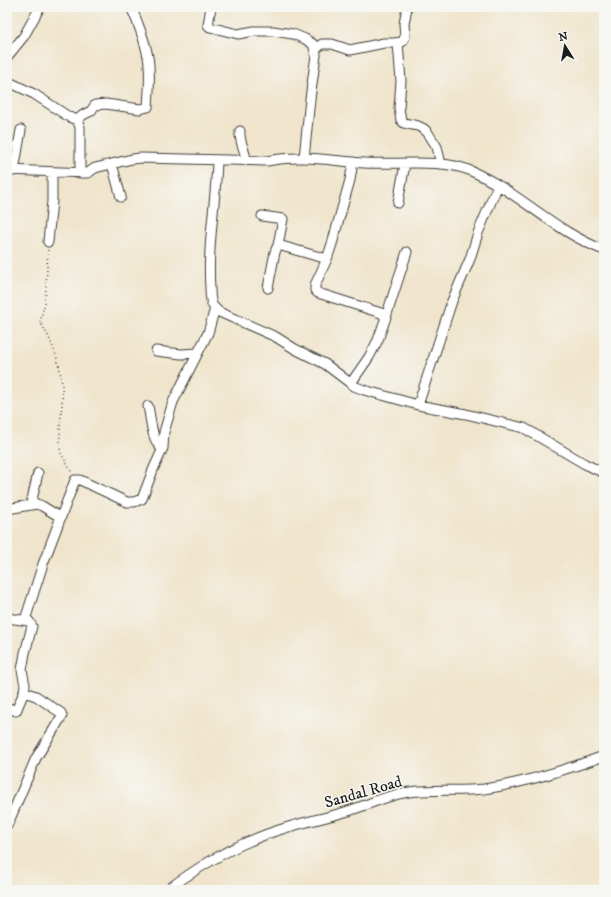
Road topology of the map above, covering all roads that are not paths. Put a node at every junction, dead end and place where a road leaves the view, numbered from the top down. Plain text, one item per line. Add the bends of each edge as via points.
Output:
1 (40, 7) edge
2 (131, 7) edge
3 (212, 7) edge
4 (407, 7) edge
5 (398, 43) junction
6 (315, 50) junction
7 (7, 57) edge
8 (7, 81) edge
9 (77, 120) junction
10 (21, 130) dead end
11 (240, 131) dead end
12 (304, 158) junction
13 (217, 160) junction
14 (246, 160) junction
15 (353, 162) junction
16 (112, 164) junction
17 (405, 164) junction
18 (441, 164) junction
19 (10, 171) edge
20 (52, 172) junction
21 (80, 173) junction
22 (498, 185) junction
23 (120, 197) dead end
24 (398, 203) dead end
25 (262, 216) dead end
26 (48, 242) road end
27 (278, 245) junction
28 (604, 250) edge
29 (407, 252) dead end
30 (328, 259) junction
31 (268, 288) dead end
32 (215, 308) junction
33 (386, 317) junction
34 (156, 351) dead end
35 (198, 353) junction
36 (351, 383) junction
37 (418, 405) junction
38 (148, 406) dead end
39 (163, 448) junction
40 (38, 473) dead end
41 (604, 473) edge
42 (31, 504) junction
43 (7, 509) edge
44 (60, 517) junction
45 (7, 618) edge
46 (25, 620) junction
47 (24, 692) junction
48 (7, 707) edge
49 (604, 756) edge
50 (7, 826) edge
51 (167, 890) edge

1 - 7 street via 24,36
2 - 9 street via 148,57 148,107 103,104 95,106
3 - 6 street via 208,21 210,27 238,34 273,31 293,34 313,44
4 - 5 street via 404,39
5 - 6 street via 384,43 350,50 332,44 322,44
5 - 18 street via 401,81 398,108 401,120 428,133 437,147
6 - 12 street via 316,65 312,79
8 - 9 street
9 - 21 street via 80,127
10 - 19 street
11 - 14 street via 239,140 245,151
12 - 14 street
12 - 15 street
13 - 14 street
13 - 16 street via 141,158
13 - 32 street via 209,254 210,299
15 - 17 street
15 - 30 street
16 - 21 street
16 - 23 street
17 - 18 street
17 - 24 street
18 - 22 street via 471,170
19 - 20 street
20 - 21 street
20 - 26 street
22 - 28 street via 564,230
22 - 37 street via 452,301
25 - 27 street via 283,219
27 - 30 street
27 - 31 street
29 - 33 street
30 - 33 street via 315,285 318,293 381,313
32 - 35 street via 208,333
32 - 36 street via 325,364
33 - 36 street via 369,357
34 - 35 street
35 - 39 street via 173,402 164,432
36 - 37 street via 364,390
37 - 41 street via 524,428
38 - 39 street via 154,437
39 - 44 street via 152,470 144,496 139,501 127,502 76,480
40 - 42 street
42 - 43 street
42 - 44 street via 42,506
44 - 46 street
45 - 46 street
46 - 47 street via 32,626 22,670
47 - 48 street via 16,710
47 - 50 street via 36,696 62,716 36,758
49 - 51 street, Sandal Road via 533,779 486,788 391,796 251,840 228,851

